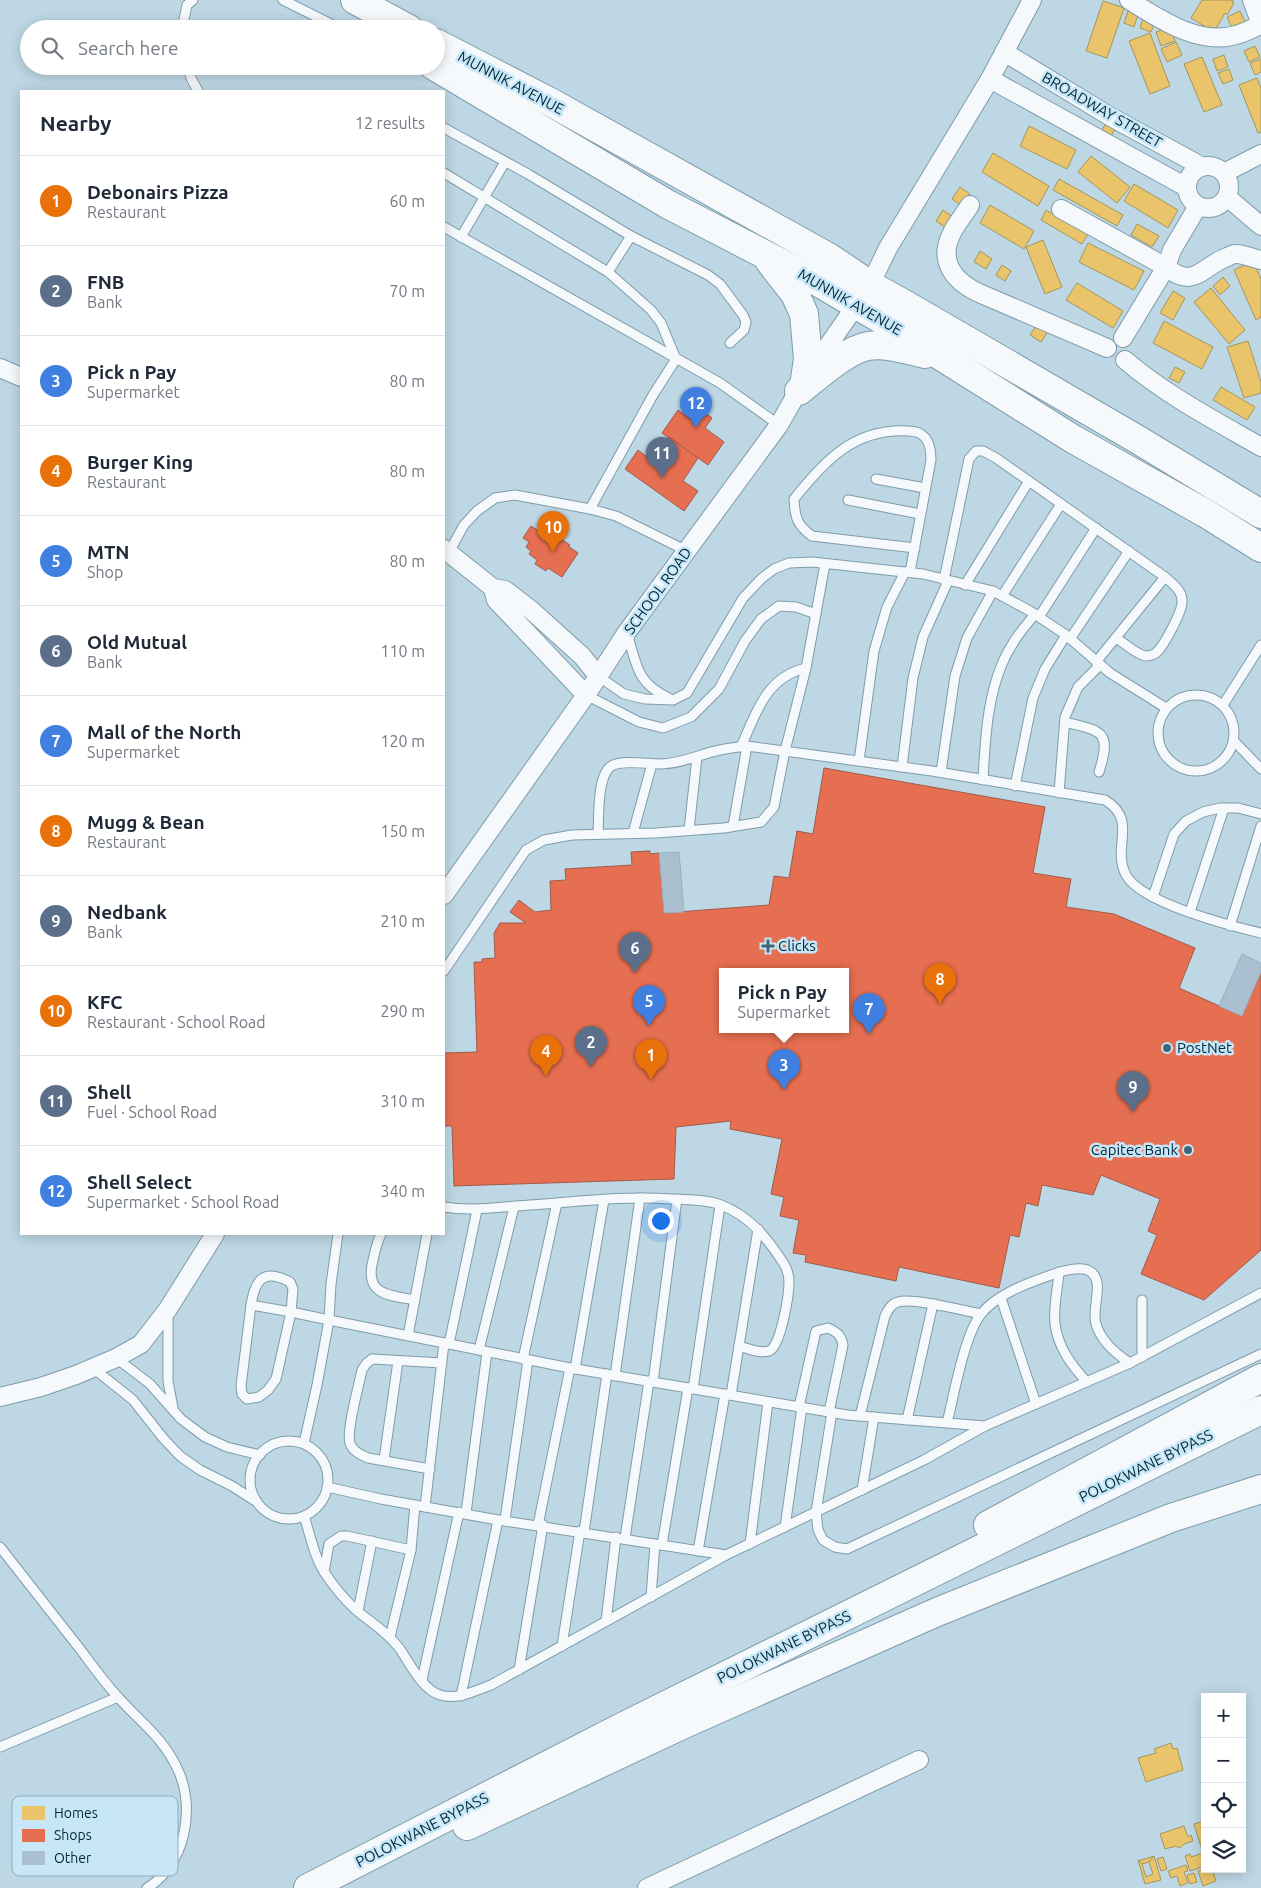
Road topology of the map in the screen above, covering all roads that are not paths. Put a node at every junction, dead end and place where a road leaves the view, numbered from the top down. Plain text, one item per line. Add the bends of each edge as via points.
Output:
1 (193, 0) edge
2 (284, 0) edge
3 (337, 0) edge
4 (355, 0) edge
5 (1032, 0) edge
6 (1252, 0) edge
7 (1138, 2) edge
8 (184, 20) edge
9 (323, 20) edge
10 (364, 20) edge
11 (393, 20) edge
12 (1261, 24) edge
13 (445, 48) edge
14 (1004, 52) junction
15 (445, 73) edge
16 (190, 75) edge
17 (440, 75) edge
18 (990, 79) junction
19 (197, 90) edge
20 (473, 90) junction
21 (1096, 108) junction
22 (445, 129) edge
23 (1083, 132) junction
24 (1261, 154) edge
25 (505, 162) junction
26 (1201, 166) junction
27 (1224, 173) junction
28 (445, 174) edge
29 (1186, 187) junction
30 (1227, 197) junction
31 (483, 198) junction
32 (970, 205) dead end
33 (1198, 206) junction
34 (1062, 209) dead end
35 (1261, 226) edge
36 (445, 228) edge
37 (631, 236) junction
38 (461, 237) junction
39 (764, 255) junction
40 (1261, 260) edge
41 (1166, 267) junction
42 (608, 272) junction
43 (863, 296) junction
44 (1123, 338) junction
45 (730, 343) dead end
46 (1107, 348) junction
47 (676, 359) junction
48 (946, 360) junction
49 (1125, 360) junction
50 (0, 368) edge
51 (20, 377) edge
52 (802, 385) junction
53 (779, 425) junction
54 (1261, 447) edge
55 (876, 479) dead end
56 (1029, 481) junction
57 (925, 488) junction
58 (848, 500) dead end
59 (1061, 504) junction
60 (590, 509) junction
61 (920, 514) junction
62 (1261, 514) edge
63 (1096, 528) junction
64 (915, 548) junction
65 (1261, 548) edge
66 (446, 550) edge
67 (687, 551) junction
68 (1129, 551) junction
69 (825, 564) junction
70 (908, 572) junction
71 (1165, 577) junction
72 (946, 580) junction
73 (965, 585) junction
74 (493, 588) junction
75 (993, 591) junction
76 (1002, 596) junction
77 (816, 614) junction
78 (1037, 616) junction
79 (627, 632) junction
80 (1068, 637) junction
81 (1116, 638) junction
82 (1261, 646) edge
83 (1098, 663) junction
84 (806, 668) junction
85 (598, 676) junction
86 (586, 695) junction
87 (673, 700) junction
88 (1222, 705) junction
89 (1166, 708) junction
90 (1065, 722) junction
91 (1234, 741) junction
92 (744, 746) junction
93 (784, 751) junction
94 (697, 757) junction
95 (859, 761) junction
96 (652, 764) junction
97 (902, 766) junction
98 (1261, 769) edge
99 (941, 772) junction
100 (1099, 772) dead end
101 (983, 780) junction
102 (1015, 786) junction
103 (1059, 793) junction
104 (1224, 808) junction
105 (1261, 814) edge
106 (733, 826) junction
107 (1261, 826) edge
108 (689, 830) junction
109 (633, 833) junction
110 (598, 834) junction
111 (445, 894) edge
112 (1153, 897) junction
113 (1190, 912) junction
114 (1230, 926) junction
115 (1261, 933) edge
116 (445, 970) edge
117 (640, 1198) junction
118 (677, 1199) junction
119 (604, 1200) junction
120 (557, 1203) junction
121 (720, 1205) junction
122 (445, 1207) edge
123 (514, 1207) junction
124 (477, 1210) junction
125 (758, 1228) junction
126 (214, 1235) edge
127 (338, 1235) edge
128 (381, 1235) edge
129 (427, 1235) edge
130 (1059, 1272) junction
131 (1261, 1293) edge
132 (1001, 1298) junction
133 (415, 1300) junction
134 (1142, 1300) dead end
135 (933, 1304) junction
136 (251, 1305) junction
137 (168, 1309) junction
138 (291, 1312) junction
139 (981, 1314) junction
140 (329, 1320) junction
141 (408, 1336) junction
142 (447, 1344) junction
143 (739, 1346) junction
144 (483, 1351) junction
145 (1261, 1354) edge
146 (1142, 1357) junction
147 (116, 1358) junction
148 (525, 1359) junction
149 (398, 1361) junction
150 (1130, 1362) junction
151 (442, 1363) junction
152 (93, 1368) junction
153 (573, 1369) junction
154 (611, 1375) junction
155 (1261, 1378) edge
156 (651, 1382) junction
157 (1087, 1382) junction
158 (691, 1388) junction
159 (728, 1395) junction
160 (0, 1397) edge
161 (768, 1402) junction
162 (1036, 1404) junction
163 (801, 1407) junction
164 (173, 1408) junction
165 (1261, 1410) edge
166 (830, 1412) junction
167 (860, 1416) junction
168 (874, 1417) junction
169 (907, 1420) junction
170 (947, 1423) junction
171 (985, 1426) junction
172 (304, 1443) junction
173 (260, 1455) junction
174 (384, 1460) junction
175 (430, 1469) junction
176 (327, 1487) junction
177 (862, 1490) junction
178 (1261, 1490) edge
179 (258, 1502) junction
180 (415, 1505) junction
181 (425, 1507) junction
182 (816, 1512) junction
183 (462, 1513) junction
184 (304, 1516) junction
185 (502, 1520) junction
186 (541, 1525) junction
187 (785, 1527) junction
188 (582, 1532) junction
189 (620, 1538) junction
190 (372, 1542) junction
191 (659, 1544) junction
192 (750, 1544) junction
193 (0, 1547) edge
194 (411, 1550) junction
195 (698, 1551) junction
196 (726, 1555) junction
197 (324, 1572) junction
198 (651, 1597) junction
199 (358, 1611) junction
200 (606, 1621) junction
201 (390, 1637) junction
202 (562, 1646) junction
203 (519, 1670) junction
204 (422, 1680) junction
205 (461, 1696) junction
206 (118, 1697) junction
207 (624, 1726) junction
208 (0, 1747) edge
209 (919, 1760) dead end
210 (424, 1830) junction
211 (178, 1852) edge
212 (162, 1876) edge
213 (146, 1888) edge
214 (308, 1888) edge
215 (647, 1888) edge

1 - 8 lane via 187,5
2 - 9 lane
3 - 10 main road
4 - 11 main road
5 - 14 street, SCHOOL ROAD
6 - 12 street
7 - 12 street via 1184,31 1208,38 1235,36
13 - 43 main road, MUNNIK AVENUE via 830,258
14 - 18 street, SCHOOL ROAD
14 - 21 street, BROADWAY STREET
15 - 20 main road, MUNNIK AVENUE
16 - 19 lane
17 - 20 lane
18 - 23 street, BROADWAY STREET
18 - 43 street, SCHOOL ROAD via 888,248
20 - 39 main road, MUNNIK AVENUE via 669,205
21 - 23 street
21 - 26 street, BROADWAY STREET
22 - 25 lane
23 - 29 street, BROADWAY STREET
24 - 27 street
25 - 31 lane
25 - 37 lane
26 - 27 street via 1214,166
26 - 29 street via 1190,174
27 - 30 street via 1229,185
28 - 31 lane
29 - 33 street via 1189,197
30 - 33 street via 1214,207
30 - 35 street
31 - 38 lane
31 - 42 lane
32 - 46 street via 950,235 947,248 947,260 954,276 965,287
33 - 41 street via 1172,250
34 - 41 street
36 - 38 lane
37 - 42 lane
37 - 45 lane via 720,284 746,322 744,330
38 - 47 lane
39 - 43 main road, MUNNIK AVENUE via 816,281
39 - 52 main road via 795,294 804,314 808,359
40 - 41 street via 1235,254 1187,278
41 - 44 street
42 - 47 lane via 651,310 661,323
43 - 48 main road, MUNNIK AVENUE via 896,328
43 - 52 street, SCHOOL ROAD
43 - 62 main road, MUNNIK AVENUE via 915,310
44 - 46 street via 1113,339
44 - 49 street via 1131,351
46 - 49 street via 1110,358
47 - 53 lane via 720,383
47 - 60 lane
48 - 52 main road via 892,346 867,346
48 - 65 main road, MUNNIK AVENUE via 1072,439
49 - 54 street via 1179,400
50 - 51 street
52 - 53 street, SCHOOL ROAD
53 - 67 street, SCHOOL ROAD
55 - 57 lane
56 - 59 lane
56 - 72 lane via 983,451 976,451 969,458
56 - 73 lane
57 - 61 lane
57 - 64 lane via 930,460 928,441 914,431 890,430 855,441 832,457 794,499 795,514 801,528 812,536
58 - 61 lane
59 - 63 lane
59 - 76 lane
60 - 66 lane via 515,495 495,498 477,510
60 - 67 lane via 616,516
61 - 64 lane
63 - 68 lane
63 - 78 lane
64 - 70 lane
66 - 74 street
67 - 79 street, SCHOOL ROAD
68 - 71 lane
68 - 80 lane
69 - 70 lane
69 - 77 lane
69 - 87 lane via 789,563 761,579 743,598 687,693
70 - 72 lane
70 - 95 lane via 887,607 874,651
71 - 81 lane
71 - 81 lane via 1177,588 1183,603 1157,652 1144,656
72 - 73 lane
72 - 97 lane via 923,636 913,678
73 - 75 lane
74 - 85 street via 505,590 531,610 582,656
74 - 86 street via 496,600
75 - 76 lane
75 - 99 lane via 967,638 955,676
76 - 78 lane
77 - 84 lane
77 - 86 lane via 796,607 779,606 761,619 745,640 719,689 691,717 663,728 639,722
78 - 80 lane
78 - 101 lane via 1011,646 997,677 989,706
79 - 85 street, SCHOOL ROAD
79 - 87 lane via 642,679 655,691
80 - 83 lane
80 - 102 lane via 1044,669 1033,698
81 - 83 lane
82 - 88 lane
83 - 89 lane
83 - 90 lane via 1078,686
84 - 92 lane via 778,680 764,697
84 - 93 lane
85 - 86 street, SCHOOL ROAD
85 - 87 lane via 624,694
86 - 111 street, SCHOOL ROAD
88 - 89 lane via 1200,695 1176,700
88 - 91 lane via 1230,715
89 - 91 lane via 1158,726 1159,744 1164,756 1185,771 1210,770 1222,763
90 - 100 lane via 1101,734 1105,752
90 - 103 lane
91 - 98 lane
92 - 93 lane
92 - 94 lane
92 - 106 lane
93 - 95 lane
93 - 106 lane via 774,807 761,822
94 - 96 lane
94 - 108 lane
95 - 97 lane
96 - 109 lane
96 - 110 lane via 619,763 610,767 602,784
97 - 99 lane
99 - 101 lane
101 - 102 lane
102 - 103 lane
103 - 112 lane via 1105,800 1116,807 1123,818 1121,854 1126,876 1138,889
104 - 105 lane
104 - 112 lane via 1204,812 1186,821 1174,834
104 - 113 lane
106 - 108 lane
107 - 114 lane
108 - 109 lane
109 - 110 lane
110 - 116 lane via 544,840 526,850
112 - 113 lane
113 - 114 lane
114 - 115 lane
117 - 118 lane
117 - 119 lane
117 - 154 lane
118 - 121 lane
118 - 156 lane
119 - 120 lane
119 - 153 lane
120 - 123 lane
120 - 148 lane
121 - 125 lane
121 - 158 lane
122 - 124 lane
123 - 124 lane
123 - 144 lane
124 - 142 lane
125 - 143 lane
125 - 143 lane via 784,1264 789,1282 775,1346 770,1351 760,1352
126 - 137 street
127 - 140 lane
128 - 133 lane via 370,1271 371,1282 378,1291 389,1296
129 - 133 lane
130 - 132 lane
130 - 150 lane via 1084,1269 1095,1276 1098,1283 1094,1313 1096,1324 1111,1348
130 - 157 lane via 1054,1323 1060,1344 1072,1366
131 - 146 lane
132 - 139 lane
132 - 162 lane
133 - 141 lane
134 - 146 lane
135 - 139 lane
135 - 167 lane via 908,1301 890,1307
135 - 169 lane
136 - 138 lane
136 - 138 lane via 254,1288 261,1280 269,1276 281,1277 290,1282 293,1289
136 - 138 lane via 241,1386 247,1399 259,1397 276,1380
137 - 147 street via 141,1344
137 - 164 lane via 168,1381
138 - 140 lane
139 - 170 lane via 968,1341
140 - 141 lane
140 - 172 lane
141 - 142 lane
142 - 144 lane
142 - 151 lane
143 - 159 lane
144 - 148 lane
144 - 183 lane
145 - 182 lane via 848,1549 834,1547 823,1540
146 - 150 lane
147 - 152 street
147 - 164 lane via 150,1384
148 - 153 lane
148 - 185 lane
149 - 151 lane
149 - 174 lane
149 - 174 lane via 372,1359 362,1370 349,1442 352,1448 368,1458
150 - 157 lane
151 - 175 lane
152 - 160 street via 41,1387
152 - 179 lane via 133,1400 180,1456
153 - 154 lane
153 - 186 lane
154 - 156 lane
154 - 188 lane
155 - 207 main road via 747,1655
156 - 158 lane
156 - 189 lane
157 - 162 lane
158 - 159 lane
158 - 191 lane
159 - 161 lane
159 - 195 lane
161 - 163 lane
161 - 192 lane
162 - 171 lane
163 - 166 lane
163 - 166 lane via 816,1331 828,1328 837,1332 843,1344
163 - 187 lane
164 - 173 lane via 181,1419 205,1437 227,1447
165 - 207 main road, POLOKWANE BYPASS
166 - 167 lane
166 - 182 lane
167 - 168 lane
168 - 169 lane
168 - 177 lane
169 - 170 lane
170 - 171 lane
171 - 177 lane
172 - 173 lane via 281,1442 269,1446
172 - 176 lane via 324,1462 328,1474
173 - 179 lane via 253,1466 251,1478 252,1491
174 - 175 lane
175 - 181 lane
176 - 180 lane
176 - 184 lane via 323,1499
177 - 182 lane
178 - 210 main road via 1171,1518 937,1612 682,1725 472,1825 453,1830
179 - 184 lane via 267,1512 279,1517
180 - 181 lane
180 - 194 lane
181 - 183 lane
182 - 187 lane
183 - 185 lane
183 - 204 lane
184 - 197 lane
185 - 186 lane
185 - 205 lane
186 - 188 lane
186 - 203 lane
187 - 192 lane
188 - 189 lane
188 - 202 lane
189 - 191 lane
189 - 200 lane
190 - 194 lane
190 - 197 lane via 347,1536 336,1539 329,1544
190 - 199 lane
191 - 195 lane
191 - 198 lane
192 - 196 lane
193 - 206 lane
194 - 201 lane
195 - 196 lane
196 - 198 lane
197 - 199 lane
198 - 200 lane
199 - 201 lane
200 - 202 lane
201 - 204 lane
202 - 203 lane
203 - 205 lane
204 - 205 lane via 439,1695
206 - 208 lane
206 - 211 lane via 150,1728 178,1771 185,1796 185,1830
207 - 210 main road, POLOKWANE BYPASS
209 - 215 street
210 - 214 main road, POLOKWANE BYPASS
212 - 213 lane

